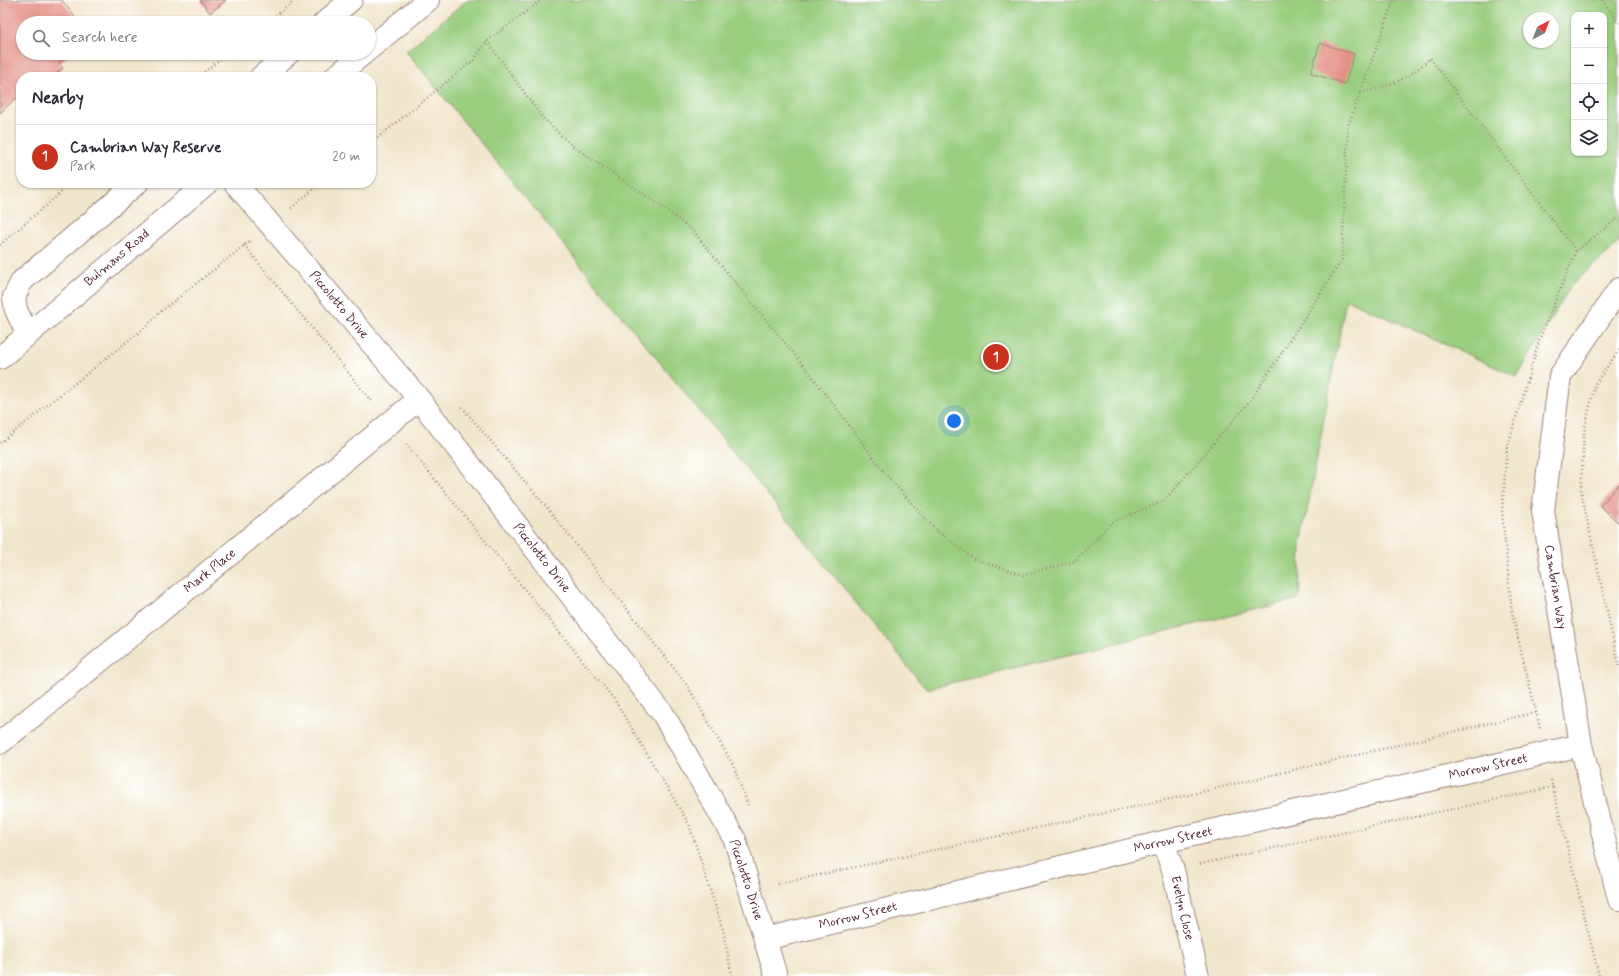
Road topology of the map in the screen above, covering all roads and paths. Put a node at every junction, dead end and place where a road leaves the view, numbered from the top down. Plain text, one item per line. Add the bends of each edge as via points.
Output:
1 (295, 0) edge
2 (351, 0) edge
3 (428, 0) edge
4 (542, 0) edge
5 (1394, 0) edge
6 (1602, 0) edge
7 (275, 16) edge
8 (332, 16) edge
9 (1619, 23) edge
10 (487, 41) junction
11 (376, 43) edge
12 (219, 60) edge
13 (281, 60) edge
14 (356, 60) edge
15 (204, 72) edge
16 (267, 72) edge
17 (341, 72) edge
18 (1359, 93) junction
19 (376, 139) edge
20 (66, 188) edge
21 (131, 188) edge
22 (200, 188) edge
23 (239, 188) edge
24 (316, 188) edge
25 (270, 224) junction
26 (244, 245) junction
27 (0, 246) edge
28 (1576, 251) dead end
29 (1619, 289) edge
30 (27, 333) junction
31 (1619, 350) edge
32 (0, 358) edge
33 (419, 398) junction
34 (389, 423) junction
35 (0, 443) edge
36 (1619, 666) edge
37 (1537, 712) dead end
38 (0, 743) edge
39 (1581, 745) junction
40 (1163, 842) junction
41 (777, 884) dead end
42 (1619, 899) edge
43 (765, 939) junction
44 (732, 976) edge
45 (776, 976) edge
46 (1198, 976) edge

1 - 7 path
2 - 8 street
3 - 11 street
4 - 10 path
5 - 18 path
6 - 9 path
10 - 18 path via 542,117 571,144 660,205 694,232 808,371 889,478 936,530 974,559 1023,575 1075,561 1112,522 1164,501 1250,401 1342,260 1348,126
10 - 19 path via 474,60
12 - 15 path
13 - 16 street
14 - 17 street
18 - 28 path via 1389,86 1417,70 1430,58
20 - 27 path
21 - 30 street via 22,281 14,296 16,310
22 - 30 street, Bulmans Road
23 - 25 street, Piccolotto Drive
24 - 25 path
25 - 26 path
25 - 33 street, Piccolotto Drive
26 - 34 path
26 - 35 path
29 - 39 street, Cambrian Way via 1560,376 1542,511
30 - 32 street, Bulmans Road
31 - 36 path via 1595,384 1584,432 1581,491
33 - 34 street, Mark Place
33 - 43 street, Piccolotto Drive via 663,714 735,840
34 - 38 street, Mark Place
34 - 44 path via 614,698 689,824 723,930
37 - 41 path via 1184,796
39 - 40 street, Morrow Street
39 - 42 street, Cambrian Way
40 - 43 street, Morrow Street
40 - 46 street, Evelyn Close via 1173,870
43 - 45 street, Piccolotto Drive

